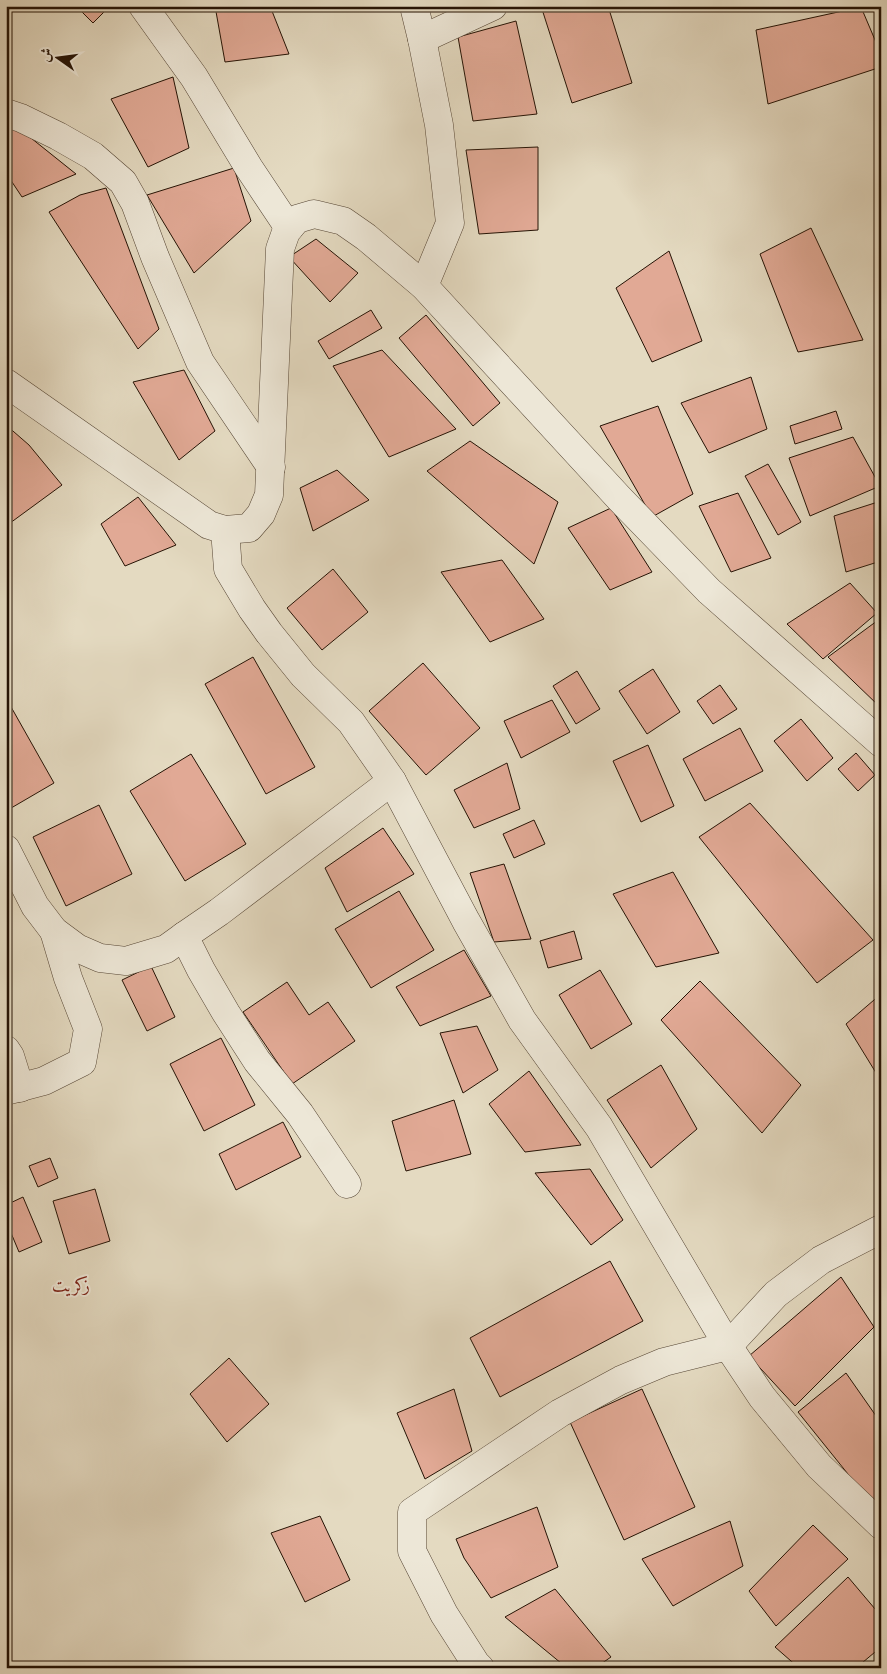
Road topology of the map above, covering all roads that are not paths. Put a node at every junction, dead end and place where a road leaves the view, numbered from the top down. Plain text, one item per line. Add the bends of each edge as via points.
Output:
1 (143, 6) edge
2 (414, 6) edge
3 (493, 6) edge
4 (422, 39) junction
5 (6, 113) edge
6 (289, 228) junction
7 (424, 286) junction
8 (6, 383) edge
9 (271, 467) junction
10 (225, 530) junction
11 (881, 743) edge
12 (392, 781) junction
13 (6, 849) edge
14 (54, 931) junction
15 (184, 936) junction
16 (6, 1050) edge
17 (13, 1089) edge
18 (347, 1184) dead end
19 (881, 1229) edge
20 (728, 1346) junction
21 (881, 1525) edge
22 (480, 1668) edge

1 - 6 street via 194,78
2 - 4 street
3 - 4 street
4 - 7 street via 439,125 450,223
5 - 9 street via 93,156 123,182 135,203 200,362
6 - 7 street via 297,220 314,214 343,221 366,236
6 - 9 street via 280,249
7 - 11 street via 709,591
8 - 10 street via 209,525
9 - 10 street via 269,495 257,520 249,528
10 - 12 street via 228,569 252,609 303,675 351,722
12 - 15 street
12 - 20 street via 522,1020 599,1127
13 - 14 street via 35,906
14 - 15 street via 77,948 100,958 126,961 166,949
14 - 17 street via 88,1029 82,1062 44,1081
15 - 18 street via 252,1053 300,1114
16 - 17 street via 10,1056
19 - 20 street via 821,1260 776,1294
20 - 21 street via 762,1397 819,1466
20 - 22 street via 664,1362 621,1380 560,1413 412,1512 412,1552 444,1614

